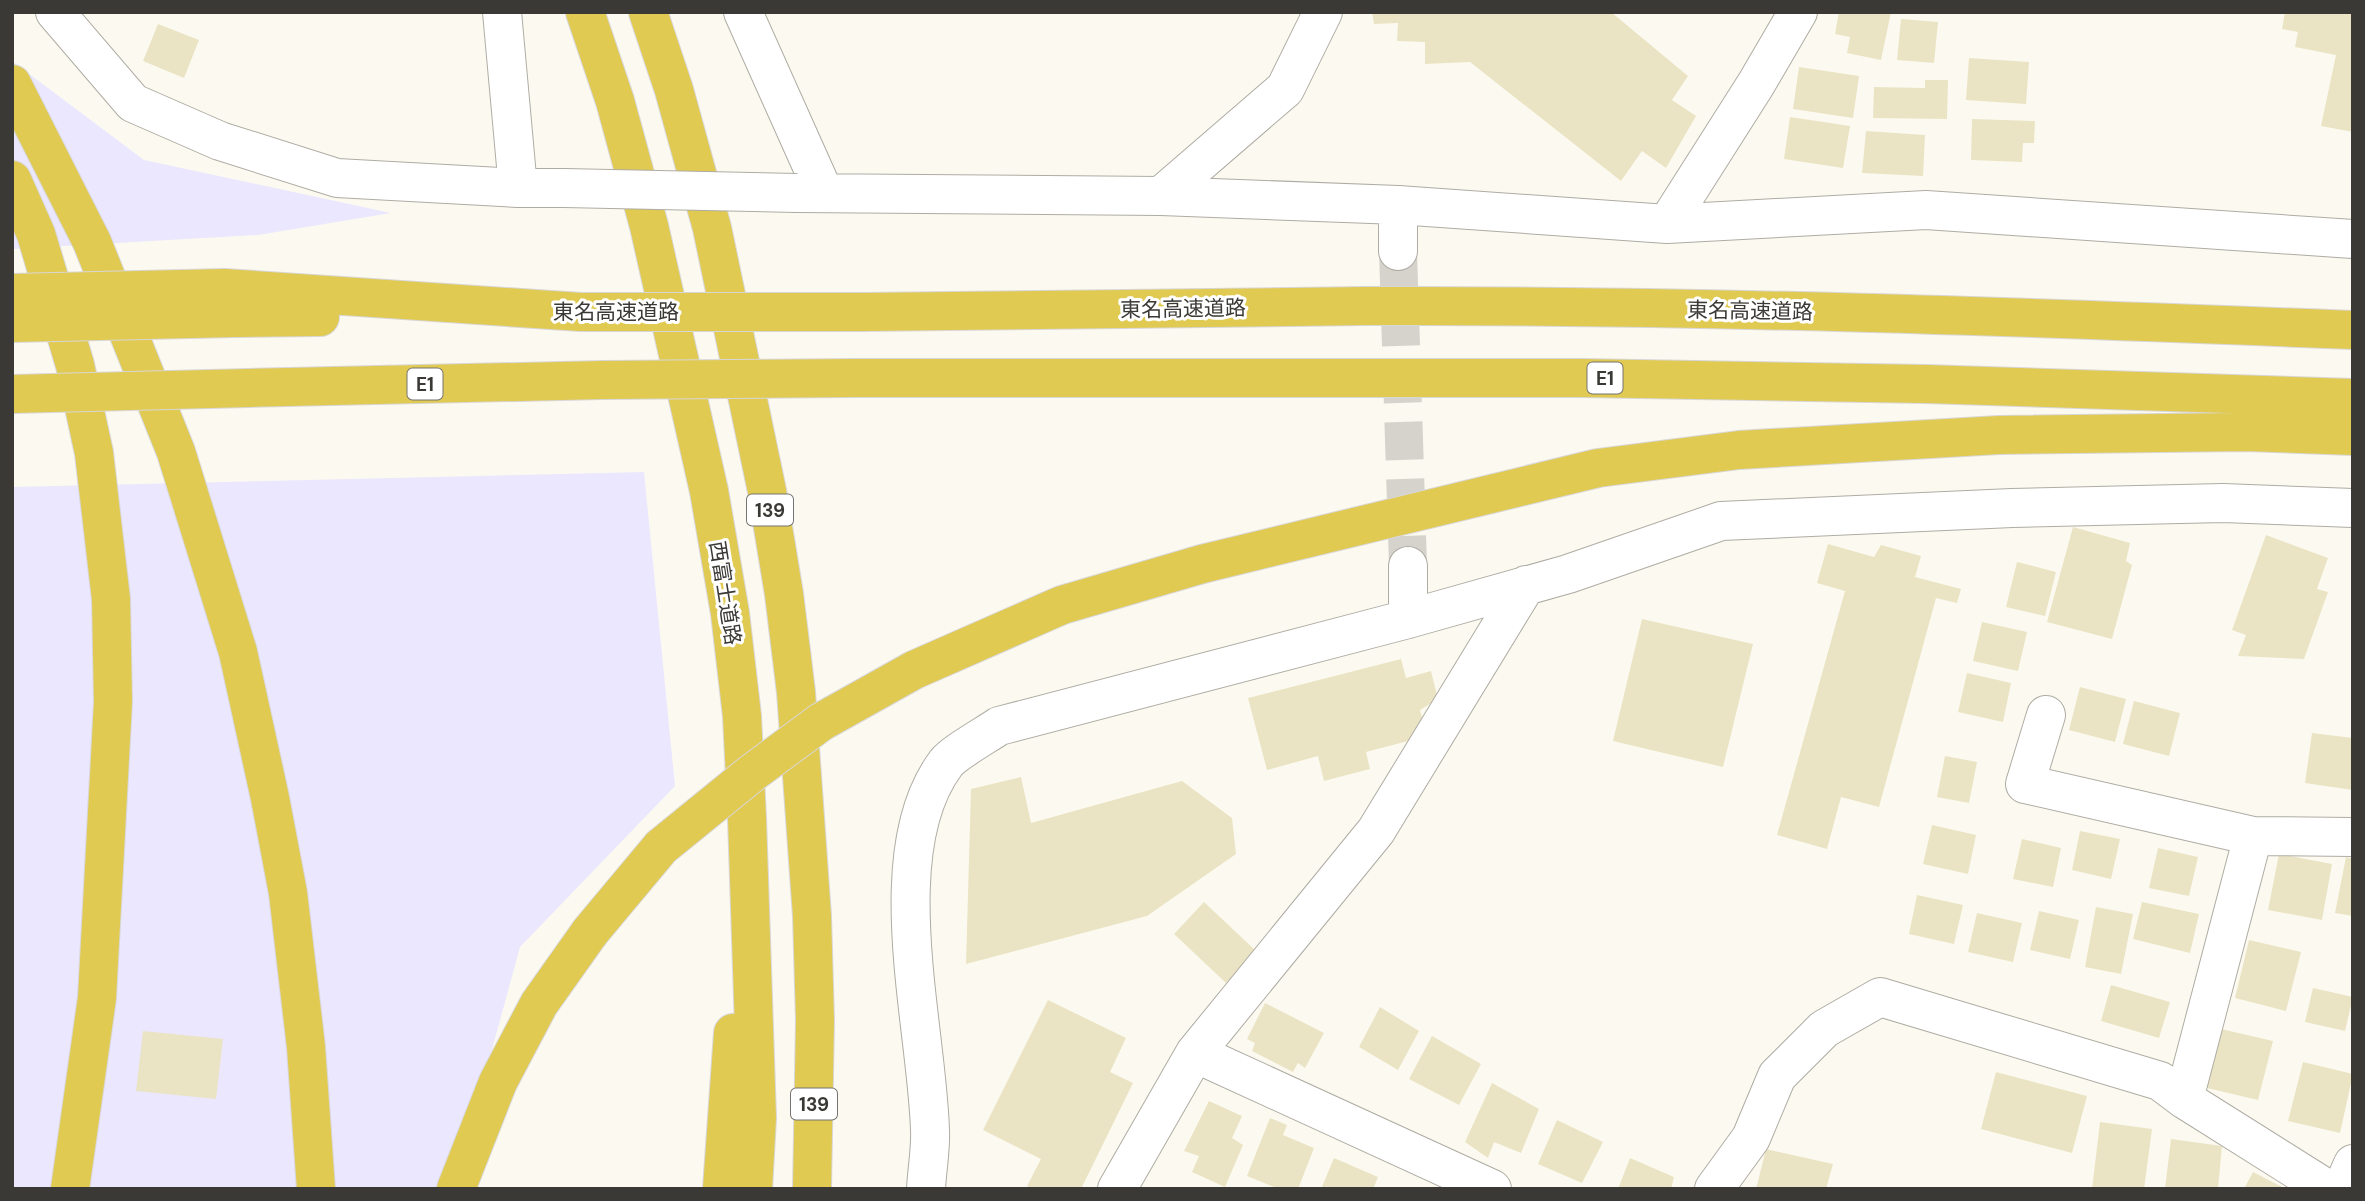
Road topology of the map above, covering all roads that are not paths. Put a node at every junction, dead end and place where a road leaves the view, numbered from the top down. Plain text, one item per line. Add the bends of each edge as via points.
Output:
1 (55, 12) edge
2 (502, 12) edge
3 (585, 12) edge
4 (648, 12) edge
5 (743, 12) edge
6 (1323, 12) edge
7 (1798, 12) edge
8 (12, 84) edge
9 (12, 180) edge
10 (518, 188) junction
11 (810, 193) junction
12 (1161, 196) junction
13 (1398, 205) junction
14 (1667, 224) junction
15 (2353, 239) edge
16 (1398, 251) tunnel mouth
17 (12, 293) edge
18 (229, 303) junction
19 (12, 323) edge
20 (2353, 330) edge
21 (12, 394) edge
22 (2353, 398) edge
23 (2353, 436) edge
24 (2353, 508) edge
25 (1408, 566) tunnel mouth
26 (1526, 585) junction
27 (1408, 619) junction
28 (2046, 715) dead end
29 (747, 818) junction
30 (2253, 836) junction
31 (2353, 837) edge
32 (815, 1020) junction
33 (1195, 1053) junction
34 (2184, 1099) junction
35 (2353, 1164) edge
36 (70, 1189) edge
37 (316, 1189) edge
38 (456, 1189) edge
39 (722, 1189) edge
40 (753, 1189) edge
41 (812, 1189) edge
42 (826, 1189) edge
43 (926, 1189) edge
44 (1117, 1189) edge
45 (1492, 1189) edge
46 (1714, 1189) edge
47 (2327, 1189) edge
48 (2342, 1189) edge

1 - 10 street via 133,103 220,141 337,178
2 - 10 street
3 - 29 highway, 西富士道路 via 649,226 709,491 741,703
4 - 32 highway, 139 via 712,228 782,582 796,692
5 - 11 street
6 - 12 street via 1285,89
7 - 14 street
8 - 37 highway via 92,242 171,439 239,653 288,892
9 - 36 highway via 36,234 75,365 94,453 111,599 113,702 97,998
10 - 11 street, bridge
11 - 12 street
12 - 13 street
13 - 14 street
13 - 16 street
14 - 15 street via 1926,210
17 - 18 highway, bridge
18 - 19 highway, 東名高速道路, bridge
18 - 20 highway, 東名高速道路, bridge via 581,312 1373,306 1642,309
21 - 22 highway, E1, bridge via 856,377 1595,378
23 - 38 highway, bridge via 2246,432 2000,435 1739,450 1598,468 1202,565 1062,605 914,670 821,723 661,847 590,932 539,1004 498,1082
24 - 26 street via 2223,503 1721,521
25 - 27 street
26 - 27 street
26 - 33 street via 1376,831
27 - 43 street via 999,726 947,761 926,801 914,846 909,916 930,1131
28 - 30 street via 2025,784
29 - 39 highway
29 - 40 highway, 西富士道路 via 757,1118
30 - 31 street
30 - 34 street
32 - 41 highway, 139
32 - 42 highway
33 - 44 street
33 - 45 street
34 - 46 street via 2160,1081 1880,997 1824,1029 1777,1076 1751,1138
34 - 47 street
35 - 48 street

